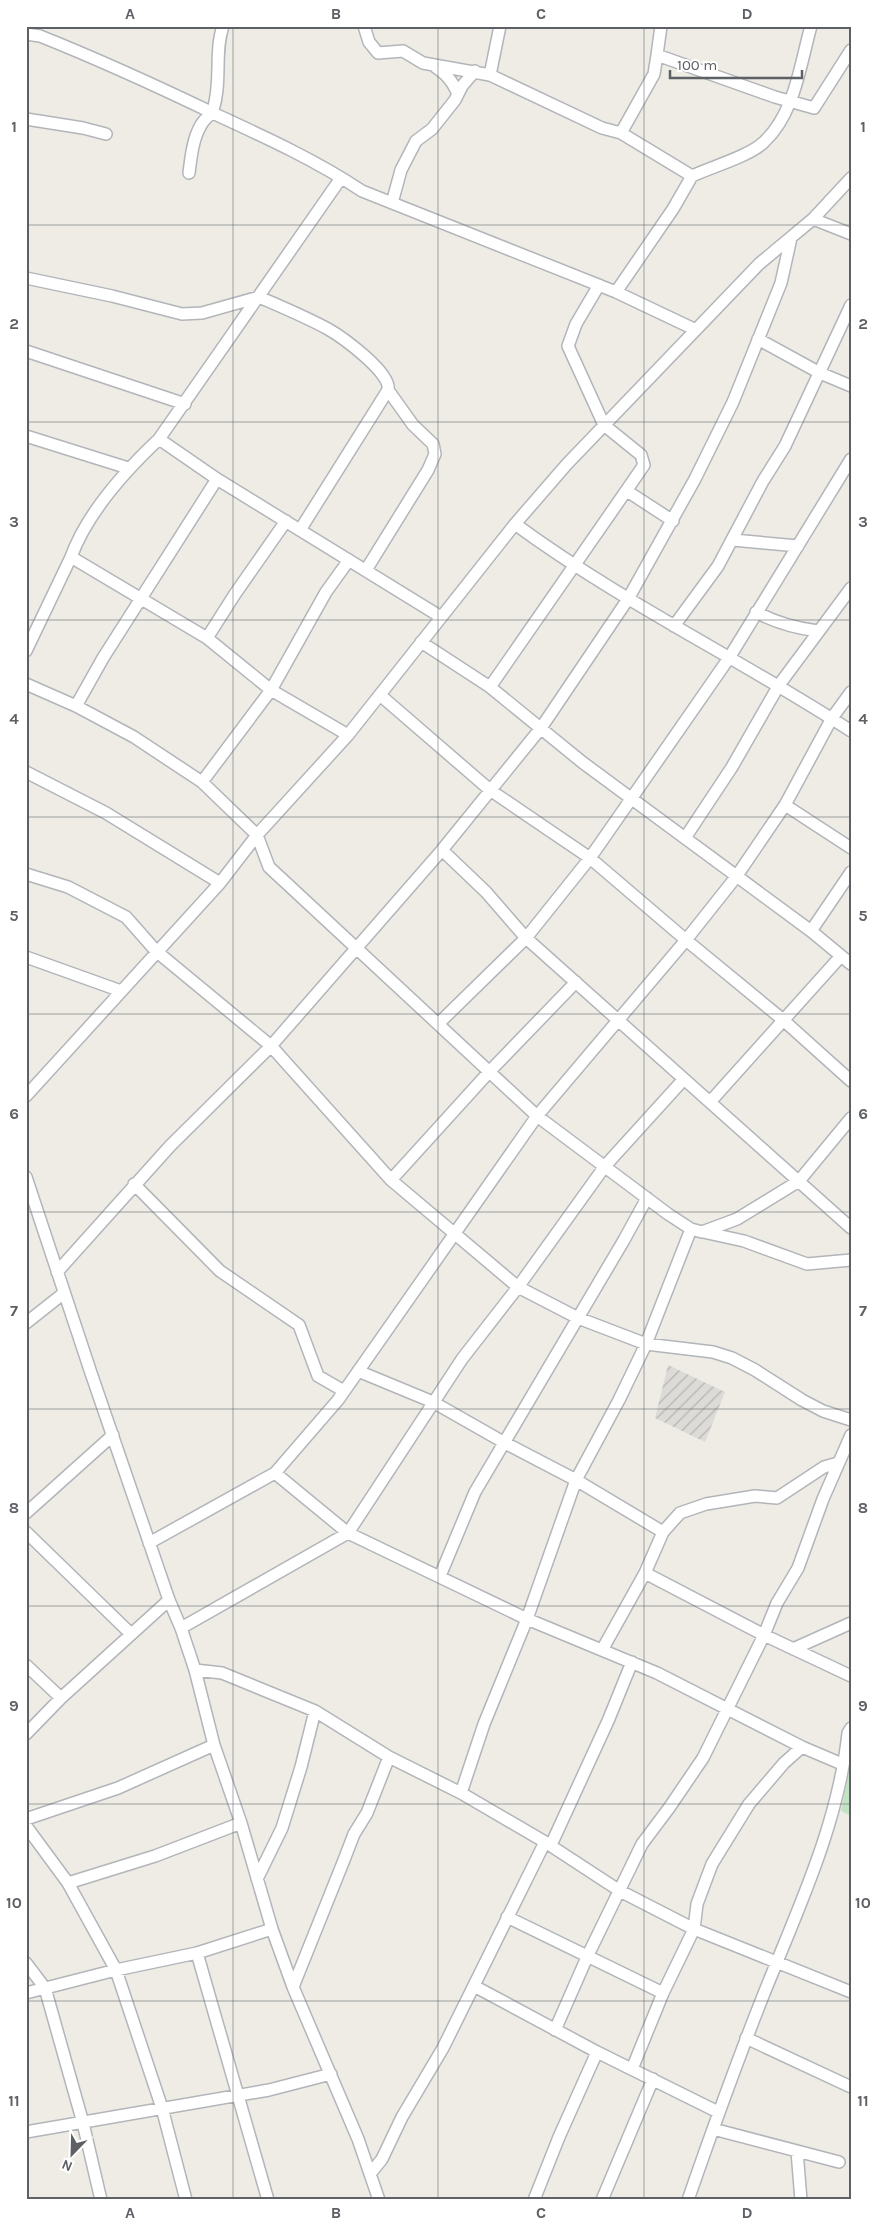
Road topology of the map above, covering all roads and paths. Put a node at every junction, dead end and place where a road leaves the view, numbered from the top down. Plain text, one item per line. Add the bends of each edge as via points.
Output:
1 (223, 26) edge
2 (364, 26) edge
3 (500, 26) edge
4 (661, 26) edge
5 (811, 26) edge
6 (26, 34) edge
7 (851, 50) edge
8 (657, 55) junction
9 (432, 65) junction
10 (475, 71) junction
11 (490, 75) junction
12 (458, 94) junction
13 (791, 102) junction
14 (212, 112) junction
15 (26, 119) edge
16 (621, 133) junction
17 (106, 134) dead end
18 (189, 173) dead end
19 (692, 176) junction
20 (341, 178) junction
21 (851, 178) edge
22 (392, 203) junction
23 (813, 219) junction
24 (851, 234) edge
25 (791, 238) junction
26 (26, 278) edge
27 (599, 285) junction
28 (616, 292) junction
29 (259, 297) junction
30 (851, 305) edge
31 (694, 329) junction
32 (758, 339) junction
33 (26, 351) edge
34 (820, 373) junction
35 (851, 386) edge
36 (388, 390) junction
37 (185, 404) junction
38 (604, 425) junction
39 (26, 436) edge
40 (159, 439) junction
41 (851, 460) edge
42 (128, 468) junction
43 (216, 479) junction
44 (627, 491) junction
45 (286, 521) junction
46 (673, 521) junction
47 (515, 524) junction
48 (300, 530) junction
49 (732, 540) junction
50 (798, 546) junction
51 (71, 557) junction
52 (349, 560) junction
53 (574, 564) junction
54 (366, 570) junction
55 (851, 588) edge
56 (628, 599) junction
57 (141, 601) junction
58 (756, 612) junction
59 (441, 617) junction
60 (674, 626) junction
61 (818, 631) junction
62 (207, 638) junction
63 (421, 642) junction
64 (26, 651) edge
65 (729, 658) junction
66 (26, 684) edge
67 (779, 685) junction
68 (490, 687) junction
69 (271, 690) junction
70 (851, 692) edge
71 (380, 695) junction
72 (76, 706) junction
73 (832, 718) junction
74 (541, 728) junction
75 (851, 731) edge
76 (348, 735) junction
77 (26, 772) edge
78 (202, 782) junction
79 (490, 790) junction
80 (632, 799) junction
81 (785, 805) junction
82 (257, 835) junction
83 (685, 838) junction
84 (851, 848) edge
85 (442, 850) junction
86 (590, 858) junction
87 (851, 872) edge
88 (26, 874) edge
89 (736, 877) junction
90 (220, 883) junction
91 (811, 931) junction
92 (526, 938) junction
93 (686, 940) junction
94 (356, 948) junction
95 (156, 951) junction
96 (841, 956) junction
97 (26, 957) edge
98 (851, 964) edge
99 (576, 982) junction
100 (121, 991) junction
101 (617, 1018) junction
102 (782, 1019) junction
103 (438, 1024) junction
104 (271, 1046) junction
105 (490, 1072) junction
106 (684, 1079) junction
107 (851, 1081) edge
108 (26, 1096) edge
109 (710, 1102) junction
110 (536, 1116) junction
111 (851, 1118) edge
112 (605, 1166) junction
113 (26, 1177) edge
114 (390, 1180) junction
115 (799, 1181) junction
116 (134, 1184) junction
117 (646, 1198) junction
118 (851, 1228) edge
119 (697, 1230) junction
120 (455, 1234) junction
121 (851, 1260) edge
122 (57, 1272) junction
123 (518, 1287) junction
124 (64, 1293) junction
125 (578, 1318) junction
126 (26, 1323) edge
127 (646, 1344) junction
128 (358, 1371) junction
129 (344, 1391) junction
130 (433, 1402) junction
131 (851, 1420) edge
132 (113, 1435) junction
133 (851, 1435) edge
134 (505, 1443) junction
135 (838, 1462) junction
136 (276, 1473) junction
137 (576, 1480) junction
138 (26, 1513) edge
139 (26, 1532) edge
140 (663, 1532) junction
141 (348, 1533) junction
142 (149, 1543) junction
143 (645, 1573) junction
144 (440, 1576) junction
145 (170, 1600) junction
146 (526, 1618) junction
147 (851, 1623) edge
148 (181, 1628) junction
149 (131, 1634) junction
150 (764, 1635) junction
151 (793, 1649) junction
152 (602, 1650) junction
153 (632, 1662) junction
154 (26, 1665) edge
155 (195, 1670) junction
156 (851, 1676) edge
157 (61, 1698) junction
158 (728, 1709) junction
159 (315, 1711) junction
160 (851, 1728) edge
161 (26, 1734) edge
162 (214, 1745) junction
163 (802, 1747) junction
164 (389, 1756) junction
165 (842, 1764) junction
166 (461, 1793) junction
167 (26, 1819) edge
168 (241, 1823) junction
169 (26, 1826) edge
170 (548, 1844) junction
171 (257, 1880) junction
172 (68, 1883) junction
173 (620, 1891) junction
174 (507, 1917) junction
175 (272, 1929) junction
176 (694, 1929) junction
177 (197, 1953) junction
178 (588, 1955) junction
179 (26, 1963) edge
180 (776, 1964) junction
181 (116, 1970) junction
182 (474, 1986) junction
183 (293, 1987) junction
184 (45, 1988) junction
185 (851, 1992) edge
186 (26, 1993) edge
187 (663, 1993) junction
188 (555, 2030) junction
189 (746, 2038) junction
190 (597, 2052) junction
191 (632, 2069) junction
192 (331, 2074) junction
193 (653, 2080) junction
194 (851, 2087) edge
195 (238, 2096) junction
196 (162, 2108) junction
197 (718, 2112) junction
198 (83, 2123) junction
199 (713, 2129) junction
200 (26, 2132) edge
201 (798, 2151) junction
202 (839, 2162) dead end
203 (370, 2174) junction
204 (101, 2200) edge
205 (186, 2200) edge
206 (268, 2200) edge
207 (379, 2200) edge
208 (534, 2200) edge
209 (602, 2200) edge
210 (688, 2200) edge
211 (800, 2200) edge

1 - 14 street via 219,39 218,88
2 - 9 street via 368,42 378,53 403,51
3 - 11 street
4 - 8 street
5 - 13 street
6 - 14 street via 40,36 122,70
7 - 13 street via 814,108
8 - 13 street
8 - 16 street via 654,74
9 - 10 street
9 - 12 street via 446,74
10 - 11 street
10 - 12 street
11 - 16 street via 602,128
12 - 22 street via 432,129 420,136 413,146 401,170
13 - 19 street via 779,124 754,150
14 - 18 street via 201,125
14 - 20 street
15 - 17 street
16 - 19 street
19 - 28 street
20 - 22 street via 362,192
20 - 29 street
21 - 23 street
22 - 27 street
23 - 24 street
23 - 25 street
25 - 31 street via 759,264
25 - 32 street via 781,284
26 - 29 street via 182,314 202,313
27 - 28 street
27 - 38 street via 576,324 568,346
28 - 31 street
29 - 36 street via 343,339 385,376
29 - 37 street
30 - 34 street
31 - 38 street
32 - 34 street
32 - 46 street via 732,402
33 - 37 street
34 - 35 street
34 - 49 street via 785,446
36 - 48 street
36 - 54 street via 413,426 433,444 435,454
37 - 40 street
38 - 44 street via 644,459 642,470
38 - 47 street
39 - 42 street
40 - 42 street
40 - 43 street
41 - 50 street
42 - 51 street via 78,537
43 - 45 street
43 - 57 street
44 - 46 street
44 - 53 street
45 - 48 street
45 - 62 street
46 - 56 street
47 - 53 street
47 - 59 street
48 - 52 street
49 - 50 street
49 - 60 street via 718,566
50 - 58 street
51 - 57 street
51 - 64 street
52 - 54 street
52 - 69 street via 326,592
53 - 56 street
53 - 68 street
54 - 59 street
55 - 61 street
56 - 60 street
56 - 74 street
57 - 62 street
57 - 72 street
58 - 61 street via 779,623
58 - 65 street
59 - 63 street
60 - 65 street
61 - 67 street
62 - 69 street
63 - 68 street
63 - 71 street
65 - 67 street
65 - 80 street
66 - 72 street
67 - 73 street
67 - 83 street via 732,768
68 - 74 street
69 - 76 street
69 - 78 street
70 - 73 street
71 - 76 street
71 - 79 street
72 - 78 street via 134,737
73 - 75 street
73 - 81 street
74 - 79 street
74 - 80 street
76 - 82 street
77 - 90 street via 106,813
78 - 82 street
79 - 85 street
79 - 86 street
80 - 83 street
80 - 86 street
81 - 84 street
81 - 89 street
82 - 90 street
82 - 94 street via 270,867
83 - 89 street
85 - 92 street via 486,892
85 - 94 street
86 - 92 street
86 - 93 street
87 - 91 street
88 - 95 street via 68,887 126,917
89 - 91 street
89 - 93 street
90 - 95 street
91 - 96 street
92 - 99 street
92 - 103 street
93 - 101 street
93 - 102 street
94 - 103 street
94 - 104 street
95 - 100 street
95 - 104 street
96 - 98 street
96 - 102 street
97 - 100 street
99 - 101 street
99 - 105 street
100 - 108 street
101 - 106 street
101 - 110 street
102 - 107 street
102 - 109 street
103 - 105 street
104 - 114 street
104 - 116 street
105 - 110 street
105 - 114 street
106 - 109 street
106 - 112 street
109 - 115 street
110 - 112 street
110 - 120 street
111 - 115 street
112 - 117 street
112 - 123 street
113 - 122 street
114 - 120 street
115 - 118 street
115 - 119 street via 737,1219
116 - 122 street
116 - 129 street via 220,1271 299,1325 318,1376
117 - 119 street
117 - 125 street
119 - 121 street via 744,1241 807,1264
119 - 127 street
120 - 123 street
120 - 128 street
122 - 124 street
123 - 125 street
123 - 130 street
124 - 126 street
124 - 132 street
125 - 127 street
125 - 134 street
127 - 131 street via 713,1352 732,1358 823,1411
127 - 137 street
128 - 129 street
128 - 130 street
129 - 136 street
130 - 134 street
130 - 141 street
132 - 138 street
132 - 142 street
133 - 135 street
134 - 137 street
134 - 144 street via 475,1492
135 - 140 street via 824,1467 777,1498 755,1496 706,1504 680,1513
135 - 150 street via 798,1568 777,1603
136 - 141 street
136 - 142 street
137 - 140 street
137 - 146 street
139 - 149 street
140 - 143 street
141 - 144 street
141 - 148 street
142 - 145 street
143 - 150 street
143 - 152 street
144 - 146 street
145 - 148 street
145 - 149 street
146 - 152 street
146 - 166 street
147 - 151 street
148 - 155 street
149 - 157 street
150 - 151 street
150 - 158 street
151 - 156 street
152 - 153 street
153 - 158 street
153 - 170 street via 593,1755
154 - 157 street
155 - 159 street via 222,1673
155 - 162 street
157 - 161 street
158 - 163 street
158 - 173 street via 703,1758 642,1844
159 - 164 street
159 - 171 street via 282,1828
160 - 165 street
162 - 167 street via 118,1788
162 - 168 street
163 - 165 street
163 - 176 street via 749,1804 712,1864 697,1904
164 - 166 street
164 - 183 street
165 - 180 street via 824,1843
166 - 170 street
168 - 171 street
168 - 172 street via 155,1856
169 - 172 street
170 - 173 street
170 - 174 street
171 - 175 street
172 - 181 street
173 - 176 street
173 - 178 street
174 - 178 street
174 - 182 street
175 - 177 street
175 - 183 street
176 - 180 street
176 - 187 street
177 - 181 street
177 - 195 street
178 - 187 street
178 - 188 street
179 - 184 street
180 - 185 street
180 - 189 street
181 - 184 street
181 - 196 street
182 - 188 street
182 - 203 street via 382,2159
183 - 192 street
184 - 186 street
184 - 198 street
187 - 191 street
188 - 190 street
189 - 194 street
189 - 197 street
190 - 191 street
190 - 208 street
191 - 193 street
192 - 195 street
192 - 203 street
193 - 197 street
193 - 209 street
195 - 196 street
195 - 206 street
196 - 198 street
196 - 205 street
197 - 199 street
198 - 200 street
198 - 204 street
199 - 201 street
199 - 210 street
201 - 202 street
201 - 211 street
203 - 207 street

